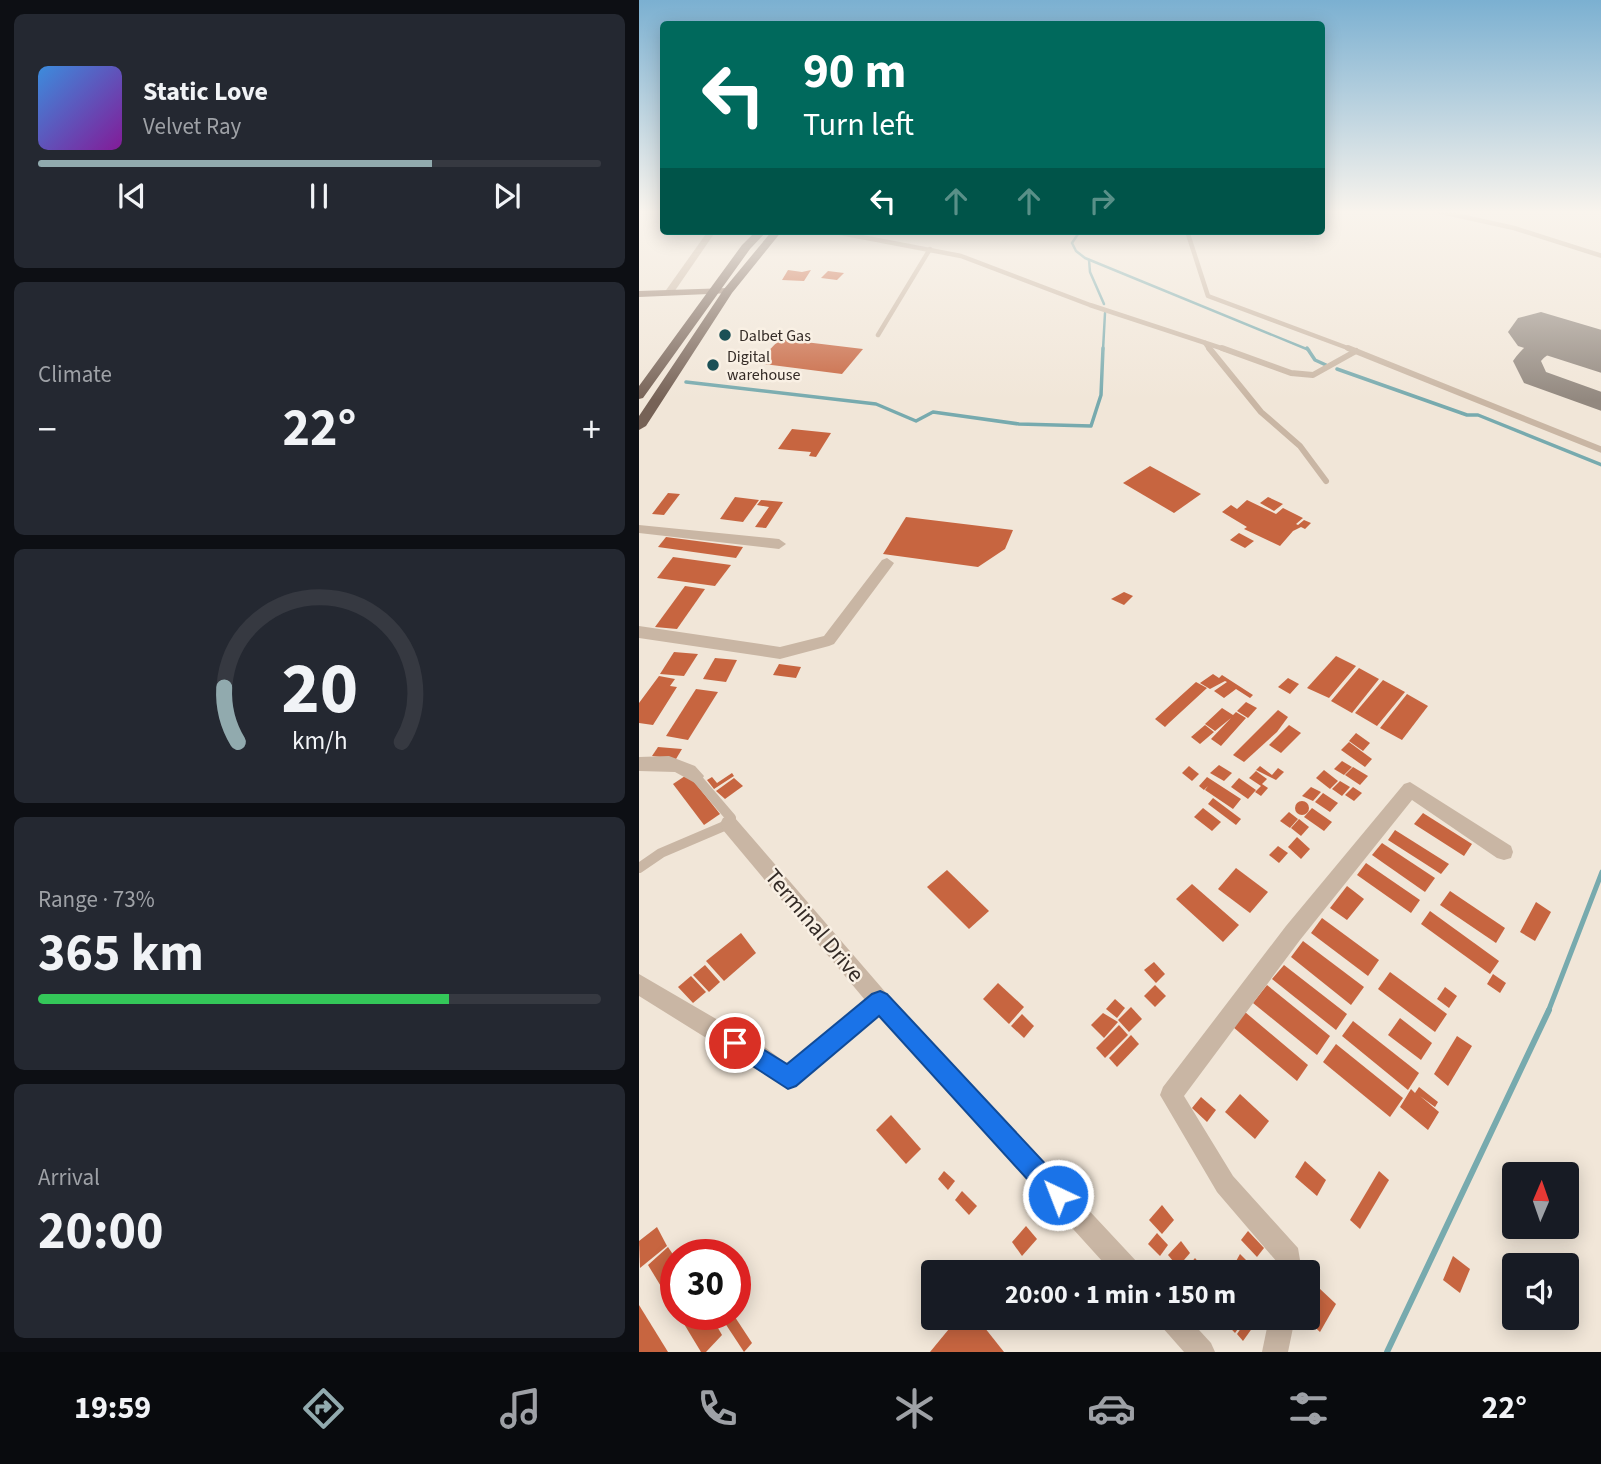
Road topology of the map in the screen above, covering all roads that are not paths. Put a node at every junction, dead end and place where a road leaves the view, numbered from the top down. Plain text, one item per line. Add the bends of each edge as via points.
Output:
1 (682, 274) edge
2 (726, 274) edge
3 (742, 274) edge
4 (915, 274) edge
5 (1009, 274) edge
6 (1201, 274) edge
7 (728, 291) junction
8 (669, 293) junction
9 (639, 294) edge
10 (878, 335) dead end
11 (1203, 341) junction
12 (1356, 351) junction
13 (639, 395) edge
14 (639, 426) edge
15 (1601, 450) edge
16 (1326, 481) dead end
17 (639, 529) edge
18 (779, 544) dead end
19 (887, 563) dead end
20 (639, 632) edge
21 (639, 764) edge
22 (695, 776) joint
23 (729, 824) junction
24 (1504, 852) dead end
25 (639, 868) edge
26 (639, 984) edge
27 (880, 1001) junction
28 (1118, 1260) edge
29 (1289, 1260) edge
30 (1181, 1330) edge
31 (1280, 1330) edge
32 (1202, 1352) edge
33 (1275, 1352) edge

1 - 8 street
2 - 13 main road
3 - 7 main road
4 - 10 lane
5 - 11 lane
6 - 12 lane via 1208,296
7 - 8 main road
7 - 14 main road
8 - 9 main road
11 - 12 lane via 1305,376
11 - 16 lane via 1261,412 1300,446
12 - 15 lane
17 - 18 street
19 - 20 street via 829,640 780,653
21 - 22 street via 670,763
22 - 23 lane via 731,818
23 - 25 lane via 661,853
23 - 27 street, Terminal Drive
24 - 29 street via 1410,789 1293,933 1171,1095 1225,1184
26 - 27 street via 788,1078
27 - 28 street, Terminal Drive
30 - 32 street
31 - 33 street

